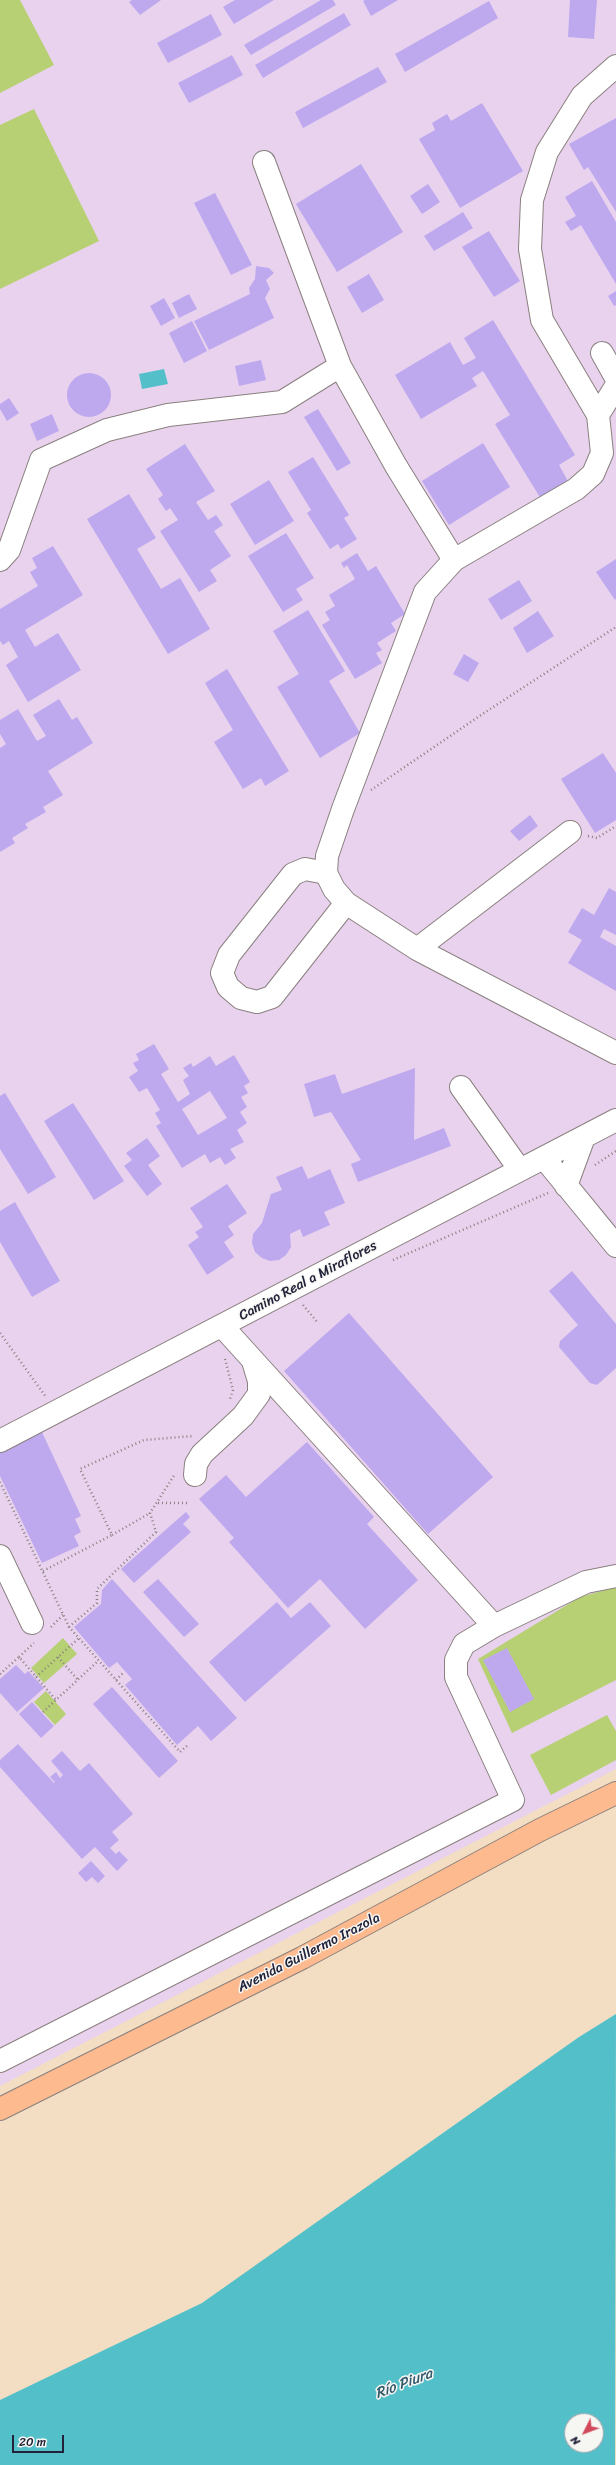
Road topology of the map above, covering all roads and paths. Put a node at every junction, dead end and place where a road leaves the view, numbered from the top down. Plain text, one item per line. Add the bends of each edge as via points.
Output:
1 (616, 66) edge
2 (264, 162) dead end
3 (602, 353) dead end
4 (340, 366) junction
5 (616, 378) edge
6 (616, 386) edge
7 (598, 415) junction
8 (0, 560) edge
9 (454, 560) junction
10 (616, 627) edge
11 (369, 791) dead end
12 (616, 826) edge
13 (570, 832) joint
14 (326, 872) junction
15 (346, 903) junction
16 (417, 949) junction
17 (616, 1053) edge
18 (461, 1086) dead end
19 (616, 1120) edge
20 (584, 1137) junction
21 (616, 1151) edge
22 (544, 1158) junction
23 (591, 1168) dead end
24 (520, 1170) junction
25 (566, 1186) junction
26 (616, 1246) edge
27 (386, 1263) dead end
28 (300, 1300) dead end
29 (318, 1323) dead end
30 (222, 1326) junction
31 (0, 1333) edge
32 (224, 1354) dead end
33 (252, 1358) junction
34 (225, 1405) dead end
35 (57, 1412) junction
36 (0, 1441) edge
37 (194, 1442) dead end
38 (186, 1472) joint
39 (0, 1482) edge
40 (189, 1502) dead end
41 (158, 1503) junction
42 (150, 1513) junction
43 (112, 1535) junction
44 (0, 1556) edge
45 (43, 1572) junction
46 (616, 1576) edge
47 (32, 1623) dead end
48 (494, 1626) junction
49 (69, 1627) junction
50 (79, 1638) junction
51 (58, 1657) junction
52 (98, 1661) junction
53 (123, 1673) dead end
54 (0, 1674) edge
55 (36, 1677) junction
56 (78, 1680) junction
57 (116, 1680) junction
58 (56, 1700) junction
59 (43, 1712) dead end
60 (189, 1744) dead end
61 (616, 1793) edge
62 (0, 2061) edge
63 (0, 2109) edge

1 - 7 lane via 582,96 546,152 532,200 542,320
2 - 4 lane
3 - 5 lane
4 - 8 lane via 282,402 168,415 107,430 41,460 9,550
4 - 9 lane via 396,466
6 - 7 lane
7 - 9 lane via 602,453 593,474 576,489
9 - 14 lane via 425,592 343,809 327,856
10 - 11 path
12 - 13 path via 597,838
13 - 16 lane
14 - 15 lane via 334,889
14 - 15 lane via 305,869 293,874 229,955 222,972 228,987 241,998 257,1002 272,997
15 - 16 lane
16 - 17 lane
18 - 24 lane
19 - 20 lane, Camino Real a Miraflores
20 - 22 lane, Camino Real a Miraflores
20 - 25 lane
21 - 23 path
22 - 24 lane, Camino Real a Miraflores
22 - 25 lane
24 - 30 lane, Camino Real a Miraflores
25 - 26 lane
25 - 27 path
28 - 29 path
30 - 33 lane
30 - 35 lane, Camino Real a Miraflores
31 - 35 path
32 - 34 path via 233,1390 230,1400
33 - 38 lane via 259,1382 259,1394 243,1416
33 - 48 lane
35 - 36 lane, Camino Real a Miraflores
37 - 43 path via 198,1436 144,1440 80,1469
38 - 41 path
39 - 45 path
40 - 41 path
41 - 42 path
42 - 43 path
42 - 49 path via 156,1532 98,1589 97,1604
43 - 45 path
44 - 47 lane
45 - 49 path
46 - 48 lane via 586,1582
48 - 62 lane via 464,1644 456,1660 456,1677 513,1800
49 - 50 path
50 - 51 path
50 - 52 path
51 - 55 path
51 - 56 path
52 - 56 path
52 - 57 path
53 - 57 path
54 - 55 path via 18,1657
55 - 58 path
56 - 58 path
57 - 60 path via 180,1752
58 - 59 path
61 - 63 main road, Avenida Guillermo Irazola via 540,1830 302,1958

